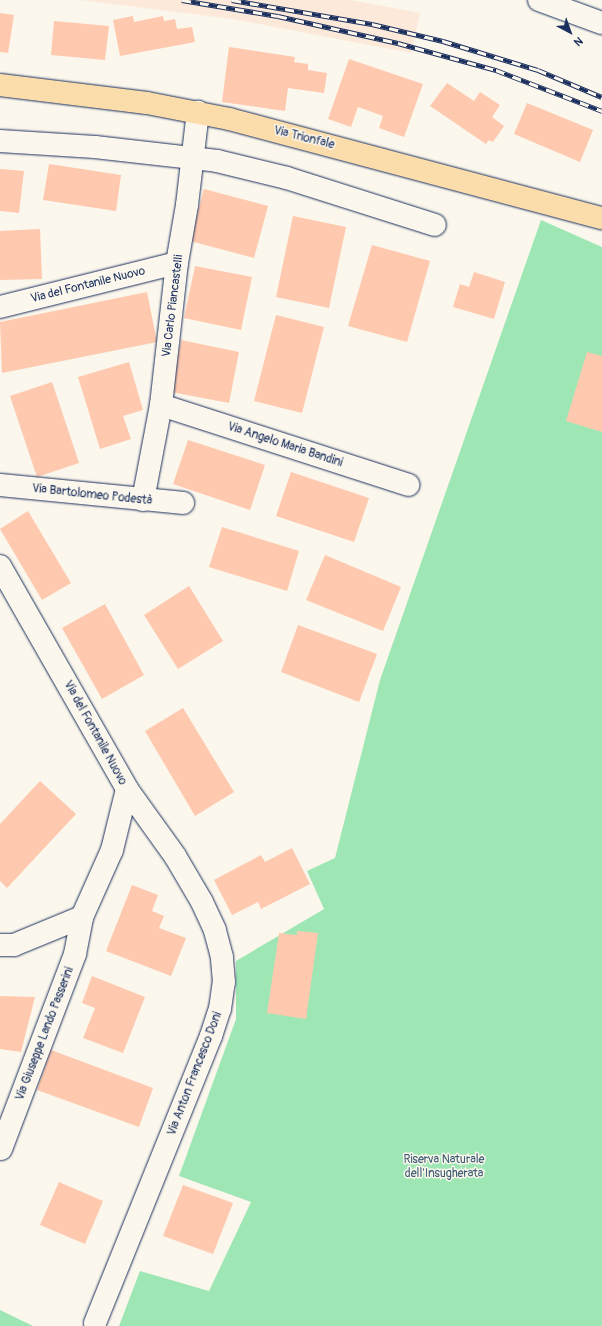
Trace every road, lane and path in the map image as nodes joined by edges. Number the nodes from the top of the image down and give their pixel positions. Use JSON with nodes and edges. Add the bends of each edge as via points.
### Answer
{"nodes":[{"id":1,"x":539,"y":0,"type":"edge"},
{"id":2,"x":602,"y":23,"type":"edge"},
{"id":3,"x":0,"y":85,"type":"edge"},
{"id":4,"x":198,"y":112,"type":"junction"},
{"id":5,"x":0,"y":141,"type":"edge"},
{"id":6,"x":194,"y":158,"type":"junction"},
{"id":7,"x":602,"y":218,"type":"edge"},
{"id":8,"x":435,"y":225,"type":"dead end"},
{"id":9,"x":177,"y":264,"type":"junction"},
{"id":10,"x":0,"y":307,"type":"edge"},
{"id":11,"x":161,"y":405,"type":"junction"},
{"id":12,"x":0,"y":485,"type":"edge"},
{"id":13,"x":408,"y":485,"type":"dead end"},
{"id":14,"x":143,"y":500,"type":"junction"},
{"id":15,"x":183,"y":503,"type":"dead end"},
{"id":16,"x":0,"y":566,"type":"edge"},
{"id":17,"x":126,"y":789,"type":"junction"},
{"id":18,"x":82,"y":917,"type":"junction"},
{"id":19,"x":0,"y":945,"type":"edge"},
{"id":20,"x":1,"y":1149,"type":"dead end"},
{"id":21,"x":96,"y":1323,"type":"dead end"}],
"edges":[{"from":1,"to":2,"type":"street"},
{"from":3,"to":4,"type":"main road","name":"Via Trionfale","via":[[57,90]]},
{"from":4,"to":6,"type":"street","name":"Via Carlo Piancastelli"},
{"from":4,"to":7,"type":"main road","name":"Via Trionfale","via":[[398,161]]},
{"from":5,"to":6,"type":"street"},
{"from":6,"to":8,"type":"street","via":[[267,172]]},
{"from":6,"to":9,"type":"street","name":"Via Carlo Piancastelli"},
{"from":9,"to":10,"type":"street","name":"Via del Fontanile Nuovo"},
{"from":9,"to":11,"type":"street","name":"Via Carlo Piancastelli"},
{"from":11,"to":13,"type":"street","name":"Via Angelo Maria Bandini"},
{"from":11,"to":14,"type":"street","name":"Via Carlo Piancastelli"},
{"from":12,"to":14,"type":"street","name":"Via Bartolomeo Podestà"},
{"from":14,"to":15,"type":"street","name":"Via Bartolomeo Podestà"},
{"from":16,"to":17,"type":"street","name":"Via del Fontanile Nuovo"},
{"from":17,"to":18,"type":"street","name":"Via del Fontanile Nuovo","via":[[112,850]]},
{"from":17,"to":21,"type":"street","name":"Via Anton Francesco Doni","via":[[176,856],[202,902],[215,930],[224,982],[220,1009],[211,1036]]},
{"from":18,"to":19,"type":"street","via":[[14,945]]},
{"from":18,"to":20,"type":"street","name":"Via Giuseppe Lando Passerini","via":[[75,954]]}]}
